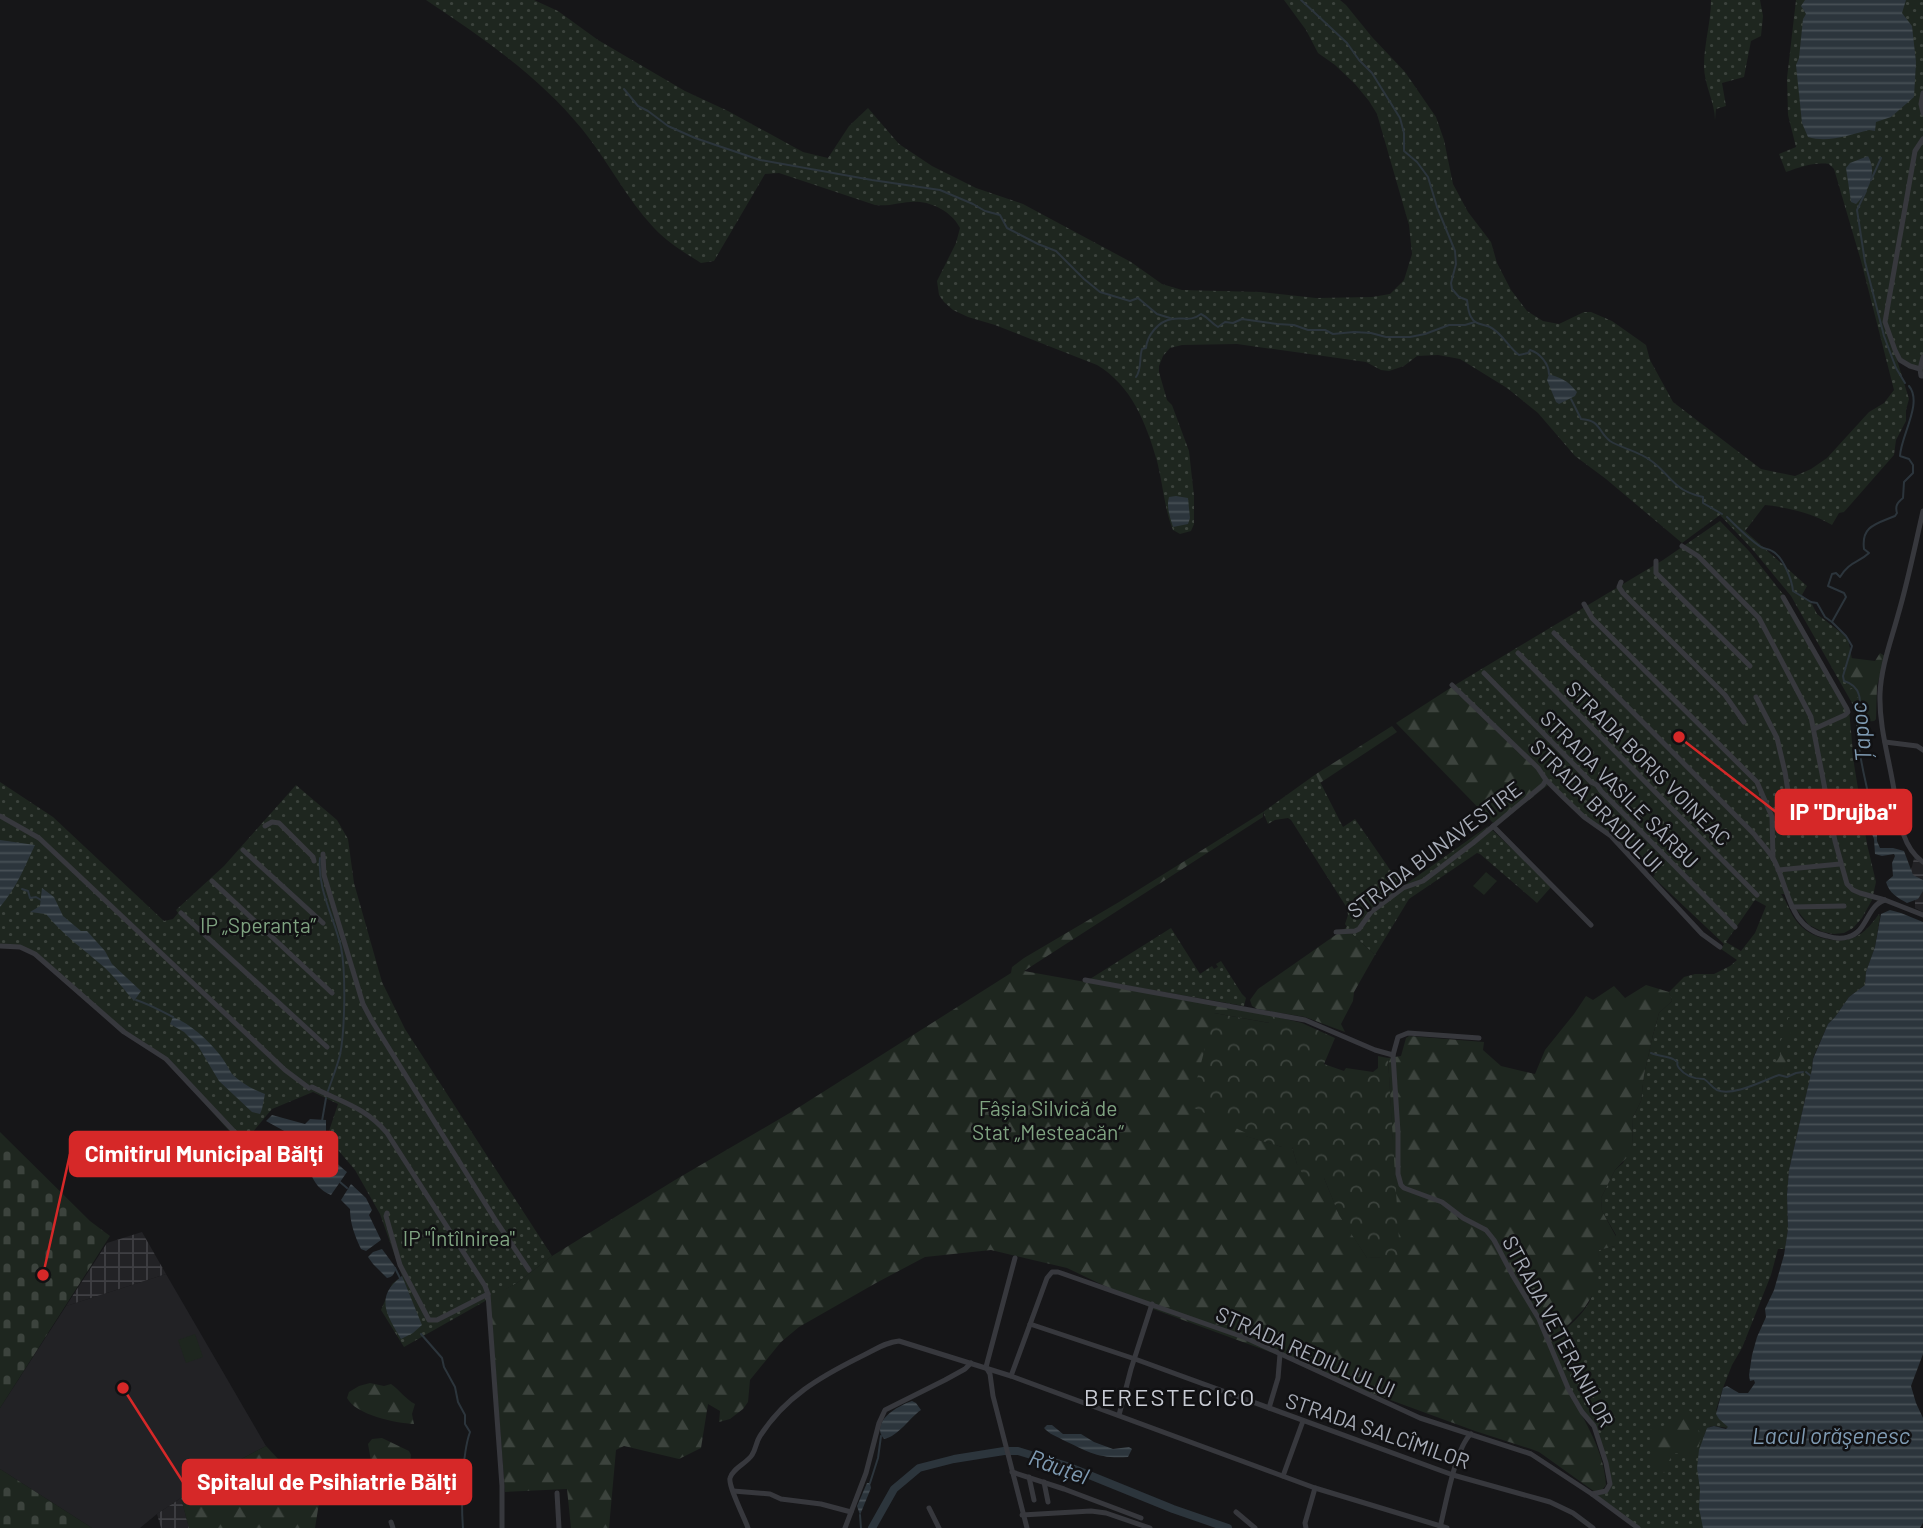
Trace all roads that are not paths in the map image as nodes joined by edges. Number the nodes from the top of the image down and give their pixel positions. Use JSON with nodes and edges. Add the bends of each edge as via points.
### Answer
{"nodes":[{"id":1,"x":1923,"y":93,"type":"edge"},
{"id":2,"x":1923,"y":113,"type":"edge"},
{"id":3,"x":1923,"y":139,"type":"edge"},
{"id":4,"x":1923,"y":357,"type":"edge"},
{"id":5,"x":1920,"y":369,"type":"junction"},
{"id":6,"x":1923,"y":376,"type":"edge"},
{"id":7,"x":1923,"y":511,"type":"edge"},
{"id":8,"x":1682,"y":546,"type":"dead end"},
{"id":9,"x":1656,"y":561,"type":"dead end"},
{"id":10,"x":1621,"y":582,"type":"dead end"},
{"id":11,"x":1783,"y":597,"type":"dead end"},
{"id":12,"x":1584,"y":604,"type":"dead end"},
{"id":13,"x":1554,"y":632,"type":"dead end"},
{"id":14,"x":1518,"y":653,"type":"dead end"},
{"id":15,"x":1750,"y":666,"type":"dead end"},
{"id":16,"x":1484,"y":673,"type":"dead end"},
{"id":17,"x":1452,"y":685,"type":"dead end"},
{"id":18,"x":1756,"y":697,"type":"dead end"},
{"id":19,"x":1744,"y":722,"type":"dead end"},
{"id":20,"x":1814,"y":729,"type":"junction"},
{"id":21,"x":1885,"y":742,"type":"junction"},
{"id":22,"x":1923,"y":750,"type":"edge"},
{"id":23,"x":1546,"y":780,"type":"junction"},
{"id":24,"x":0,"y":816,"type":"edge"},
{"id":25,"x":1830,"y":818,"type":"junction"},
{"id":26,"x":1793,"y":823,"type":"junction"},
{"id":27,"x":1493,"y":826,"type":"junction"},
{"id":28,"x":1773,"y":826,"type":"junction"},
{"id":29,"x":265,"y":827,"type":"dead end"},
{"id":30,"x":243,"y":850,"type":"dead end"},
{"id":31,"x":323,"y":854,"type":"dead end"},
{"id":32,"x":1773,"y":859,"type":"junction"},
{"id":33,"x":314,"y":861,"type":"dead end"},
{"id":34,"x":1923,"y":862,"type":"edge"},
{"id":35,"x":1840,"y":864,"type":"junction"},
{"id":36,"x":1777,"y":870,"type":"junction"},
{"id":37,"x":212,"y":881,"type":"dead end"},
{"id":38,"x":1757,"y":895,"type":"dead end"},
{"id":39,"x":1885,"y":900,"type":"junction"},
{"id":40,"x":1843,"y":906,"type":"dead end"},
{"id":41,"x":1792,"y":907,"type":"junction"},
{"id":42,"x":181,"y":913,"type":"dead end"},
{"id":43,"x":1923,"y":915,"type":"edge"},
{"id":44,"x":323,"y":923,"type":"dead end"},
{"id":45,"x":1591,"y":925,"type":"dead end"},
{"id":46,"x":1735,"y":927,"type":"dead end"},
{"id":47,"x":1336,"y":932,"type":"dead end"},
{"id":48,"x":0,"y":946,"type":"edge"},
{"id":49,"x":1720,"y":947,"type":"dead end"},
{"id":50,"x":1085,"y":980,"type":"dead end"},
{"id":51,"x":331,"y":993,"type":"dead end"},
{"id":52,"x":1479,"y":1038,"type":"dead end"},
{"id":53,"x":327,"y":1047,"type":"dead end"},
{"id":54,"x":1393,"y":1055,"type":"junction"},
{"id":55,"x":242,"y":1139,"type":"dead end"},
{"id":56,"x":387,"y":1213,"type":"dead end"},
{"id":57,"x":1016,"y":1258,"type":"dead end"},
{"id":58,"x":529,"y":1270,"type":"dead end"},
{"id":59,"x":488,"y":1294,"type":"junction"},
{"id":60,"x":1152,"y":1304,"type":"junction"},
{"id":61,"x":1030,"y":1324,"type":"junction"},
{"id":62,"x":1280,"y":1354,"type":"junction"},
{"id":63,"x":1135,"y":1359,"type":"junction"},
{"id":64,"x":971,"y":1363,"type":"junction"},
{"id":65,"x":986,"y":1367,"type":"junction"},
{"id":66,"x":1011,"y":1376,"type":"junction"},
{"id":67,"x":1269,"y":1408,"type":"junction"},
{"id":68,"x":1119,"y":1415,"type":"junction"},
{"id":69,"x":1303,"y":1420,"type":"junction"},
{"id":70,"x":1471,"y":1434,"type":"junction"},
{"id":71,"x":1012,"y":1472,"type":"junction"},
{"id":72,"x":1453,"y":1475,"type":"junction"},
{"id":73,"x":1283,"y":1476,"type":"junction"},
{"id":74,"x":1029,"y":1477,"type":"junction"},
{"id":75,"x":1044,"y":1482,"type":"junction"},
{"id":76,"x":1315,"y":1488,"type":"junction"},
{"id":77,"x":733,"y":1491,"type":"junction"},
{"id":78,"x":557,"y":1493,"type":"dead end"},
{"id":79,"x":1592,"y":1494,"type":"junction"},
{"id":80,"x":1034,"y":1500,"type":"dead end"},
{"id":81,"x":1048,"y":1502,"type":"dead end"},
{"id":82,"x":929,"y":1508,"type":"dead end"},
{"id":83,"x":851,"y":1512,"type":"junction"},
{"id":84,"x":1236,"y":1512,"type":"dead end"},
{"id":85,"x":1022,"y":1515,"type":"junction"},
{"id":86,"x":1141,"y":1518,"type":"dead end"},
{"id":87,"x":1442,"y":1527,"type":"edge"},
{"id":88,"x":502,"y":1528,"type":"edge"},
{"id":89,"x":559,"y":1528,"type":"edge"},
{"id":90,"x":748,"y":1528,"type":"edge"},
{"id":91,"x":845,"y":1528,"type":"edge"},
{"id":92,"x":939,"y":1528,"type":"edge"},
{"id":93,"x":1027,"y":1528,"type":"edge"},
{"id":94,"x":1150,"y":1528,"type":"edge"},
{"id":95,"x":1255,"y":1528,"type":"edge"},
{"id":96,"x":1306,"y":1528,"type":"edge"},
{"id":97,"x":1593,"y":1528,"type":"edge"},
{"id":98,"x":1637,"y":1528,"type":"edge"}],
"edges":[{"from":1,"to":2,"type":"street"},
{"from":3,"to":5,"type":"street","via":[[1915,151],[1885,322],[1900,360]]},
{"from":4,"to":5,"type":"street"},
{"from":5,"to":6,"type":"street"},
{"from":7,"to":21,"type":"street","via":[[1881,682]]},
{"from":8,"to":20,"type":"street","via":[[1698,556],[1762,623]]},
{"from":9,"to":15,"type":"street","via":[[1656,573]]},
{"from":10,"to":19,"type":"street","via":[[1623,593],[1725,695]]},
{"from":11,"to":20,"type":"street","via":[[1847,709],[1844,715]]},
{"from":12,"to":28,"type":"street","via":[[1592,618],[1757,782]]},
{"from":13,"to":32,"type":"street","via":[[1740,818]]},
{"from":14,"to":38,"type":"street","name":"STRADA BORIS VOINEAC"},
{"from":16,"to":46,"type":"street","name":"STRADA VASILE SÂRBU"},
{"from":17,"to":23,"type":"street","name":"STRADA BRADULUI"},
{"from":18,"to":26,"type":"street","via":[[1777,738]]},
{"from":20,"to":25,"type":"street"},
{"from":21,"to":22,"type":"street"},
{"from":21,"to":34,"type":"street","via":[[1904,835]]},
{"from":23,"to":27,"type":"street","name":"STRADA BUNAVESTIRE"},
{"from":23,"to":49,"type":"street","name":"STRADA BRADULUI","via":[[1611,836],[1702,934]]},
{"from":24,"to":59,"type":"street","via":[[39,838],[285,1070],[311,1088],[371,1116],[387,1133]]},
{"from":25,"to":26,"type":"street"},
{"from":25,"to":35,"type":"street"},
{"from":26,"to":28,"type":"street"},
{"from":27,"to":45,"type":"street"},
{"from":27,"to":47,"type":"street","name":"STRADA BUNAVESTIRE","via":[[1423,881],[1403,888],[1371,912],[1359,929]]},
{"from":28,"to":32,"type":"street"},
{"from":29,"to":33,"type":"street","via":[[279,823]]},
{"from":30,"to":44,"type":"street"},
{"from":31,"to":58,"type":"street","via":[[324,875],[367,1012]]},
{"from":32,"to":36,"type":"street"},
{"from":35,"to":36,"type":"street"},
{"from":35,"to":39,"type":"street","via":[[1849,887]]},
{"from":36,"to":41,"type":"street"},
{"from":37,"to":51,"type":"street"},
{"from":39,"to":41,"type":"street","via":[[1874,905],[1857,932],[1841,938],[1810,929]]},
{"from":39,"to":43,"type":"street"},
{"from":40,"to":41,"type":"street"},
{"from":42,"to":53,"type":"street"},
{"from":48,"to":55,"type":"street","via":[[36,954],[124,1032],[166,1059]]},
{"from":50,"to":54,"type":"street","via":[[1305,1020]]},
{"from":52,"to":54,"type":"street","via":[[1404,1033],[1398,1037]]},
{"from":54,"to":79,"type":"street","name":"STRADA VETERANILOR","via":[[1401,1185],[1442,1202],[1489,1232],[1498,1246],[1539,1319],[1568,1388],[1597,1434],[1610,1484],[1606,1491]]},
{"from":56,"to":59,"type":"street","via":[[400,1265],[429,1320]]},
{"from":57,"to":65,"type":"street"},
{"from":59,"to":88,"type":"street"},
{"from":60,"to":61,"type":"street","name":"STRADA REDIULULUI","via":[[1055,1271],[1047,1278]]},
{"from":60,"to":62,"type":"street","name":"STRADA REDIULULUI"},
{"from":60,"to":63,"type":"street"},
{"from":61,"to":63,"type":"street","name":"STRADA SALCÎMILOR"},
{"from":61,"to":66,"type":"street","name":"STRADA REDIULULUI"},
{"from":62,"to":67,"type":"street"},
{"from":62,"to":70,"type":"street","name":"STRADA REDIULULUI","via":[[1420,1418]]},
{"from":63,"to":67,"type":"street","name":"STRADA SALCÎMILOR"},
{"from":63,"to":68,"type":"street"},
{"from":64,"to":65,"type":"street"},
{"from":64,"to":77,"type":"street","via":[[899,1341],[837,1368],[786,1404],[760,1436],[752,1456],[732,1474]]},
{"from":64,"to":83,"type":"street","via":[[885,1410]]},
{"from":65,"to":66,"type":"street"},
{"from":65,"to":71,"type":"street"},
{"from":66,"to":68,"type":"street"},
{"from":67,"to":69,"type":"street","name":"STRADA SALCÎMILOR"},
{"from":68,"to":73,"type":"street"},
{"from":69,"to":72,"type":"street","name":"STRADA SALCÎMILOR"},
{"from":69,"to":73,"type":"street"},
{"from":70,"to":72,"type":"street"},
{"from":70,"to":79,"type":"street","name":"STRADA REDIULULUI","via":[[1531,1454]]},
{"from":71,"to":74,"type":"street"},
{"from":71,"to":85,"type":"street"},
{"from":72,"to":87,"type":"street"},
{"from":72,"to":97,"type":"street","name":"STRADA SALCÎMILOR","via":[[1550,1502]]},
{"from":73,"to":76,"type":"street"},
{"from":74,"to":75,"type":"street"},
{"from":74,"to":80,"type":"street"},
{"from":75,"to":81,"type":"street"},
{"from":75,"to":86,"type":"street"},
{"from":76,"to":87,"type":"street"},
{"from":76,"to":96,"type":"street"},
{"from":77,"to":83,"type":"street","via":[[770,1494]]},
{"from":77,"to":90,"type":"street"},
{"from":78,"to":89,"type":"street"},
{"from":79,"to":98,"type":"street","name":"STRADA REDIULULUI"},
{"from":82,"to":92,"type":"street"},
{"from":83,"to":91,"type":"street"},
{"from":84,"to":95,"type":"street"},
{"from":85,"to":93,"type":"street"},
{"from":85,"to":94,"type":"street","via":[[1091,1511]]}]}
